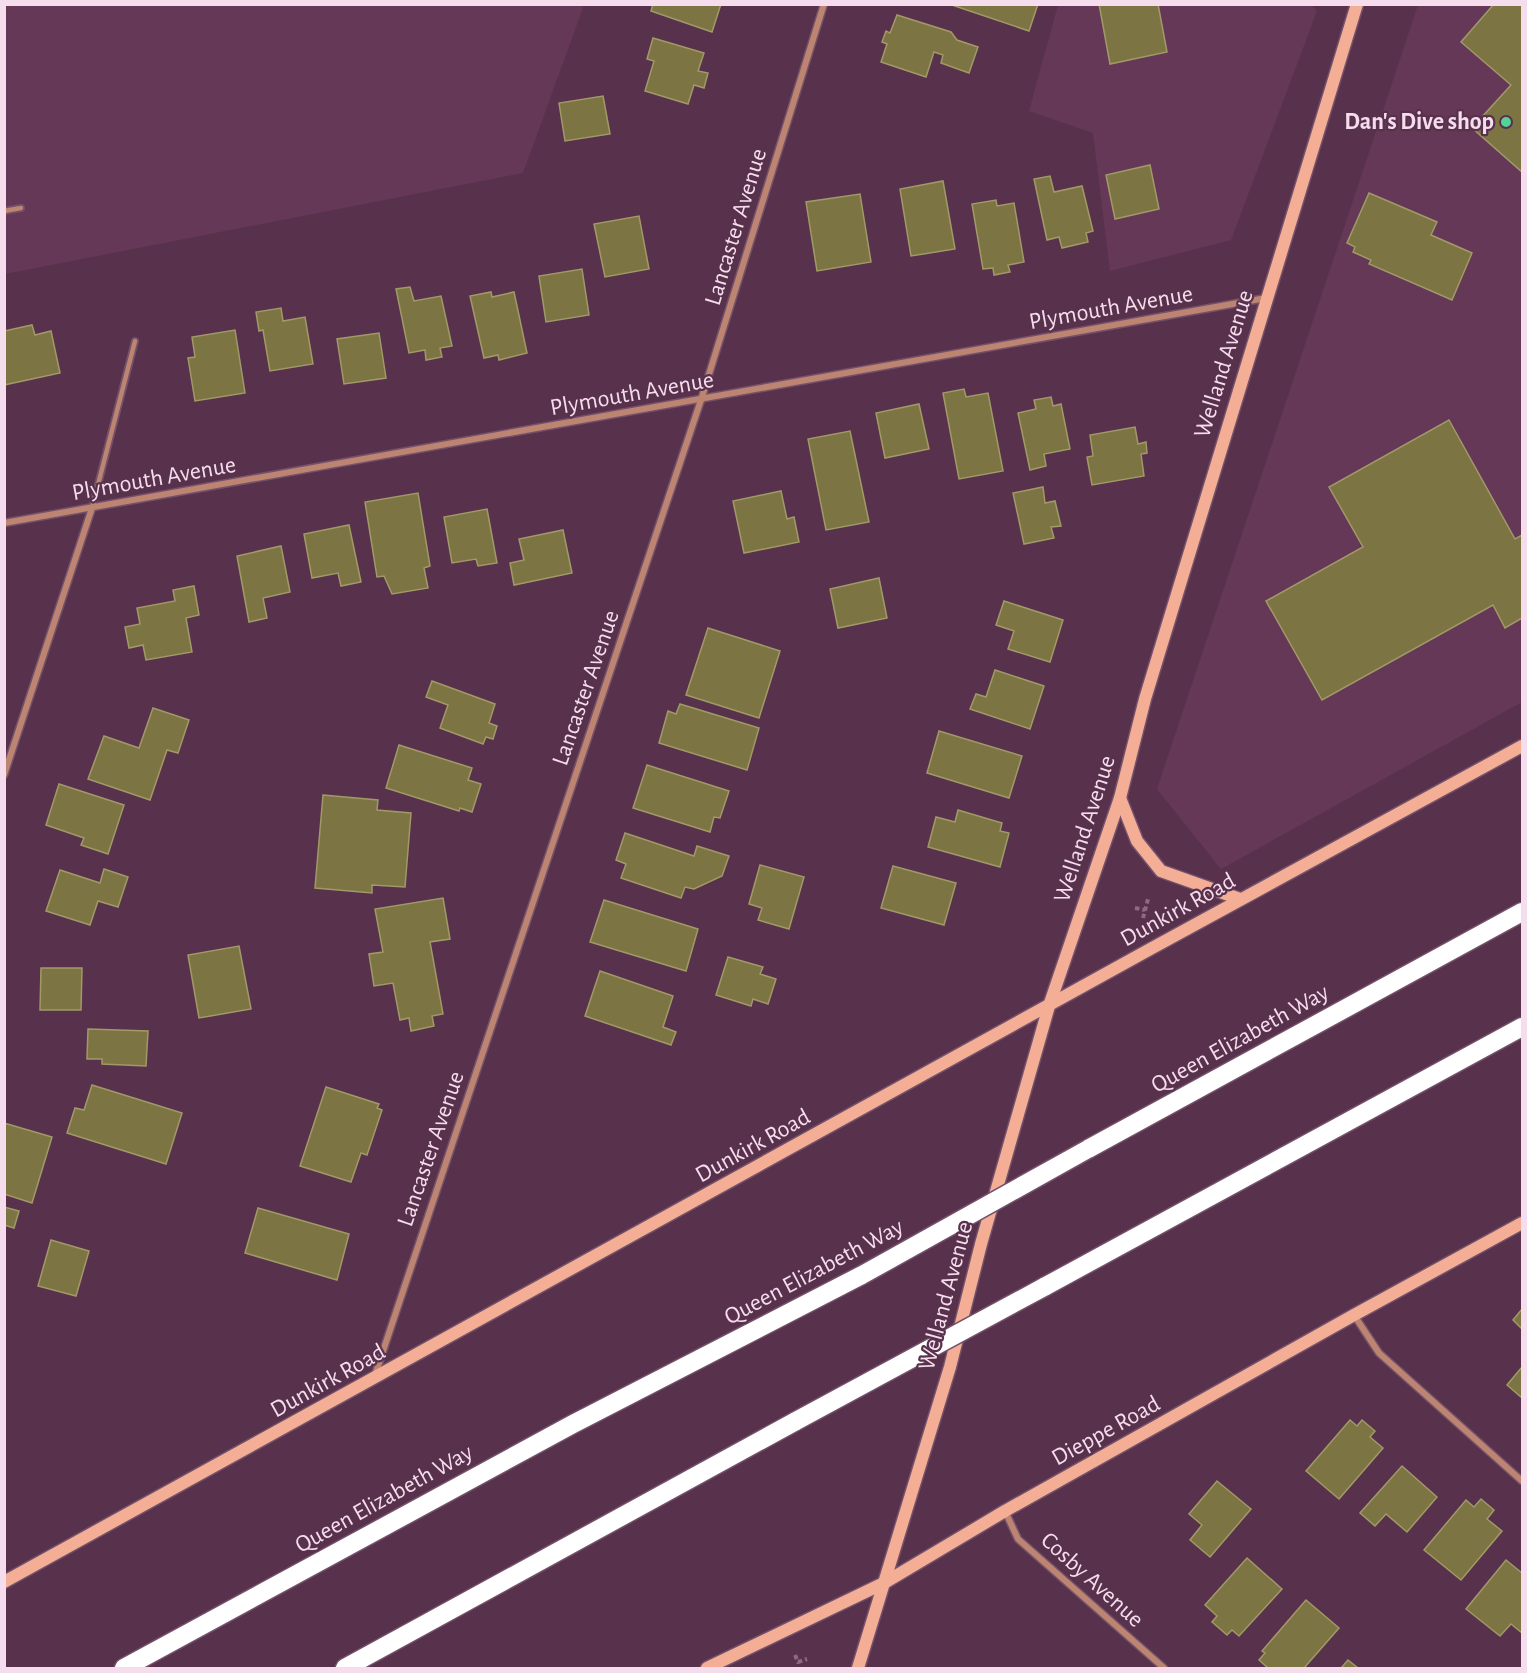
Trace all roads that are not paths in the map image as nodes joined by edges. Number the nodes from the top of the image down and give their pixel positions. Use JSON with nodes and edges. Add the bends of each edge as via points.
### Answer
{"nodes":[{"id":1,"x":824,"y":4,"type":"edge"},
{"id":2,"x":1357,"y":4,"type":"edge"},
{"id":3,"x":21,"y":208,"type":"dead end"},
{"id":4,"x":4,"y":211,"type":"edge"},
{"id":5,"x":1266,"y":298,"type":"junction"},
{"id":6,"x":135,"y":340,"type":"dead end"},
{"id":7,"x":701,"y":400,"type":"junction"},
{"id":8,"x":92,"y":508,"type":"junction"},
{"id":9,"x":4,"y":523,"type":"edge"},
{"id":10,"x":1522,"y":746,"type":"edge"},
{"id":11,"x":4,"y":776,"type":"edge"},
{"id":12,"x":1120,"y":798,"type":"junction"},
{"id":13,"x":1240,"y":899,"type":"junction"},
{"id":14,"x":1522,"y":912,"type":"edge"},
{"id":15,"x":1049,"y":1006,"type":"junction"},
{"id":16,"x":1522,"y":1027,"type":"edge"},
{"id":17,"x":1522,"y":1223,"type":"edge"},
{"id":18,"x":1354,"y":1315,"type":"junction"},
{"id":19,"x":373,"y":1381,"type":"junction"},
{"id":20,"x":1522,"y":1481,"type":"edge"},
{"id":21,"x":1005,"y":1511,"type":"junction"},
{"id":22,"x":4,"y":1582,"type":"edge"},
{"id":23,"x":884,"y":1583,"type":"junction"},
{"id":24,"x":124,"y":1668,"type":"edge"},
{"id":25,"x":345,"y":1668,"type":"edge"},
{"id":26,"x":711,"y":1668,"type":"edge"},
{"id":27,"x":858,"y":1668,"type":"edge"},
{"id":28,"x":1164,"y":1668,"type":"edge"}],
"edges":[{"from":1,"to":7,"type":"street","name":"Lancaster Avenue"},
{"from":2,"to":5,"type":"street","name":"Welland Avenue"},
{"from":3,"to":4,"type":"lane"},
{"from":5,"to":7,"type":"street","name":"Plymouth Avenue"},
{"from":5,"to":12,"type":"street","name":"Welland Avenue","via":[[1145,699]]},
{"from":6,"to":8,"type":"lane"},
{"from":7,"to":8,"type":"street","name":"Plymouth Avenue"},
{"from":7,"to":19,"type":"street","name":"Lancaster Avenue"},
{"from":8,"to":9,"type":"street","name":"Plymouth Avenue"},
{"from":8,"to":11,"type":"street"},
{"from":10,"to":13,"type":"street","name":"Dunkirk Road"},
{"from":12,"to":13,"type":"street","via":[[1137,841],[1161,871]]},
{"from":12,"to":15,"type":"street","name":"Welland Avenue"},
{"from":13,"to":15,"type":"street","name":"Dunkirk Road"},
{"from":14,"to":24,"type":"highway","name":"Queen Elizabeth Way","bridge":true,"via":[[862,1275],[573,1424]]},
{"from":15,"to":19,"type":"street","name":"Dunkirk Road"},
{"from":15,"to":23,"type":"street","name":"Welland Avenue","via":[[981,1244],[951,1367]]},
{"from":16,"to":25,"type":"highway","bridge":true},
{"from":17,"to":18,"type":"street","name":"Dieppe Road"},
{"from":18,"to":20,"type":"street","via":[[1379,1353]]},
{"from":18,"to":21,"type":"street","name":"Dieppe Road"},
{"from":19,"to":22,"type":"street","name":"Dunkirk Road"},
{"from":21,"to":23,"type":"street","name":"Dieppe Road"},
{"from":21,"to":28,"type":"street","name":"Cosby Avenue","via":[[1018,1539]]},
{"from":23,"to":26,"type":"street","name":"Dieppe Road"},
{"from":23,"to":27,"type":"street","name":"Welland Avenue"}]}
